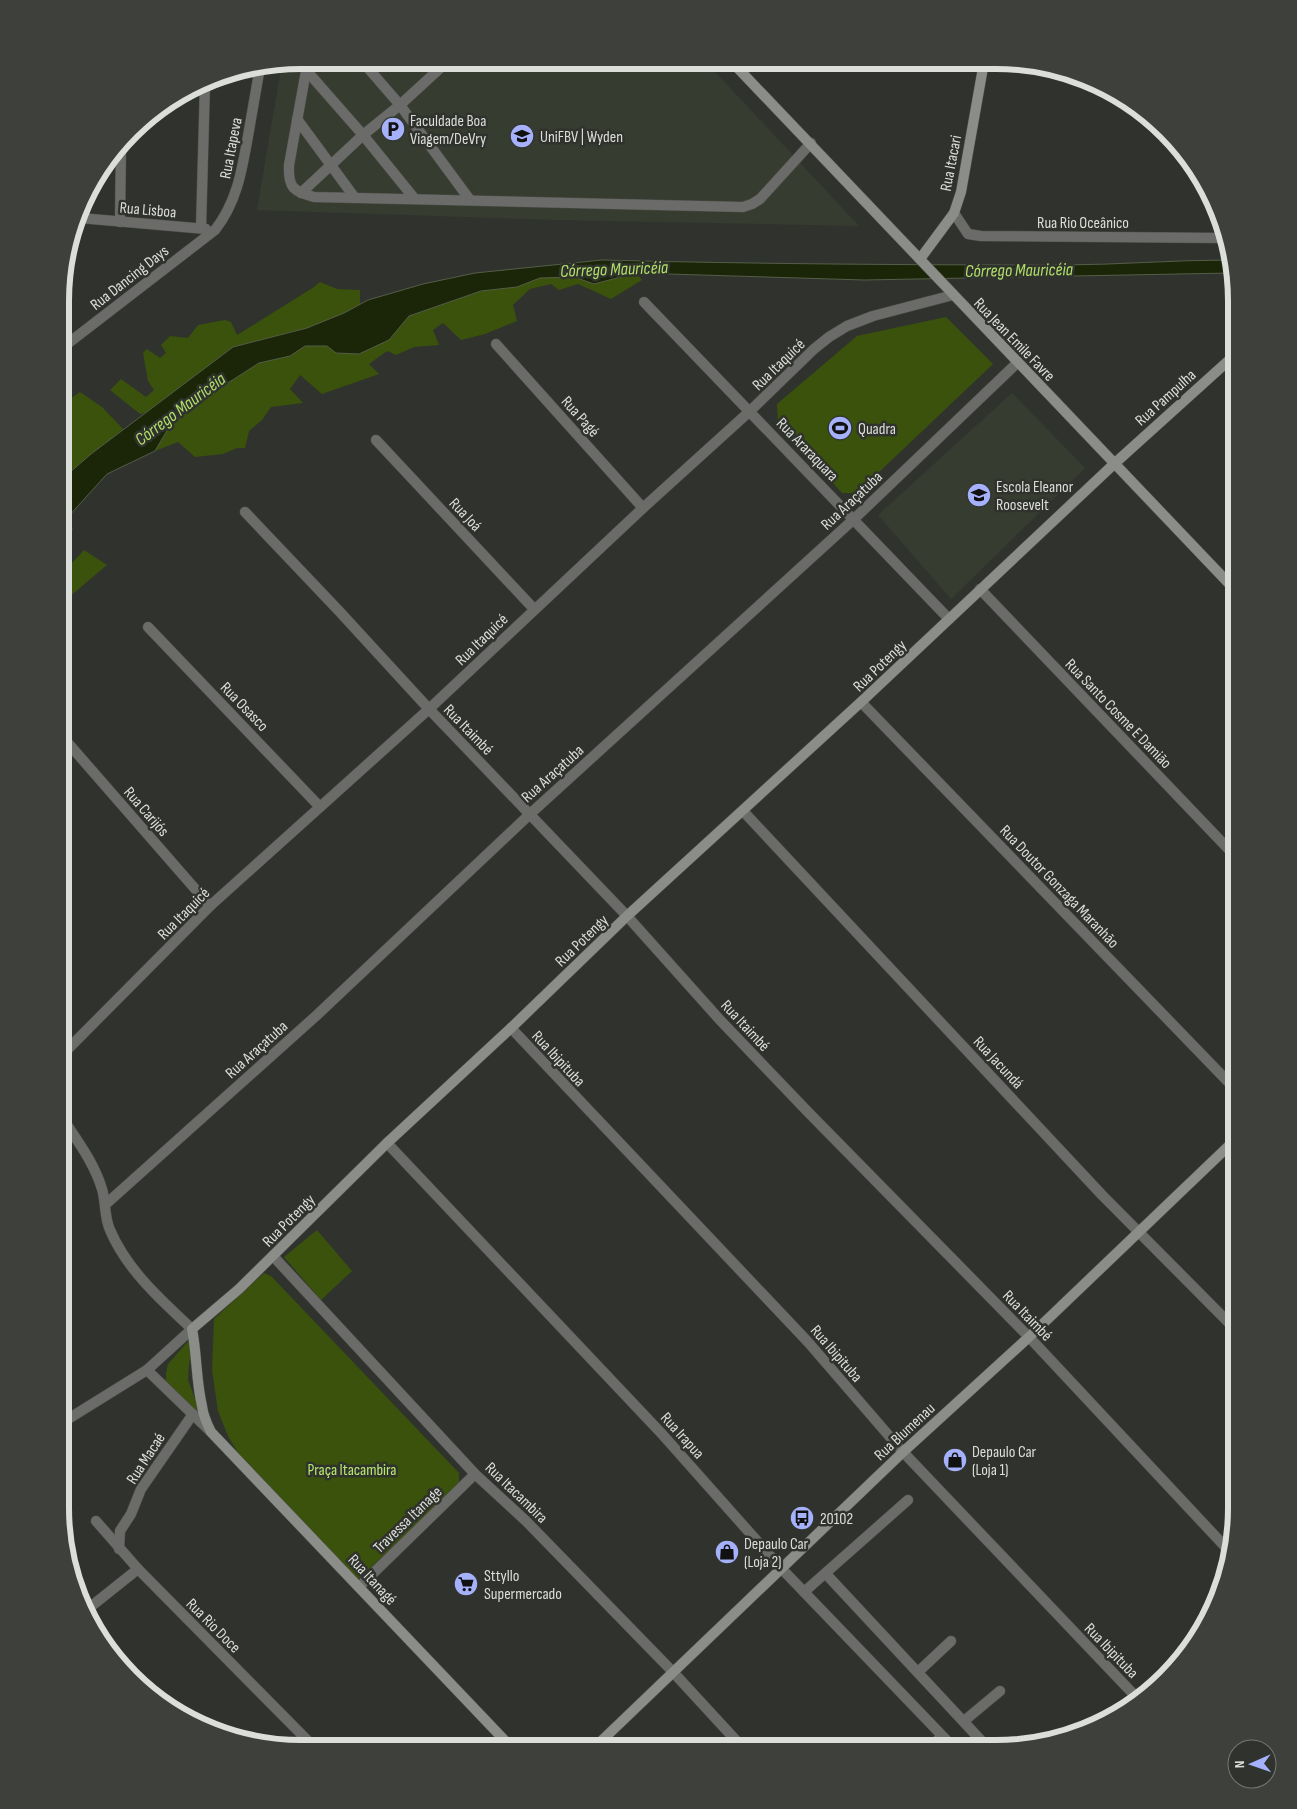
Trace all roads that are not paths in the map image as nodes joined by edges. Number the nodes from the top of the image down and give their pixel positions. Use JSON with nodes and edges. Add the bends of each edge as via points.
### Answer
{"nodes":[{"id":1,"x":306,"y":69,"type":"edge"},
{"id":2,"x":310,"y":69,"type":"edge"},
{"id":3,"x":369,"y":69,"type":"edge"},
{"id":4,"x":439,"y":69,"type":"edge"},
{"id":5,"x":739,"y":69,"type":"edge"},
{"id":6,"x":983,"y":69,"type":"edge"},
{"id":7,"x":259,"y":72,"type":"edge"},
{"id":8,"x":205,"y":90,"type":"edge"},
{"id":9,"x":400,"y":105,"type":"junction"},
{"id":10,"x":296,"y":120,"type":"junction"},
{"id":11,"x":363,"y":136,"type":"junction"},
{"id":12,"x":811,"y":143,"type":"junction"},
{"id":13,"x":121,"y":154,"type":"edge"},
{"id":14,"x":331,"y":166,"type":"junction"},
{"id":15,"x":301,"y":193,"type":"junction"},
{"id":16,"x":356,"y":198,"type":"junction"},
{"id":17,"x":414,"y":198,"type":"junction"},
{"id":18,"x":470,"y":200,"type":"junction"},
{"id":19,"x":954,"y":213,"type":"junction"},
{"id":20,"x":84,"y":218,"type":"edge"},
{"id":21,"x":120,"y":222,"type":"junction"},
{"id":22,"x":201,"y":228,"type":"junction"},
{"id":23,"x":215,"y":230,"type":"junction"},
{"id":24,"x":1219,"y":238,"type":"edge"},
{"id":25,"x":923,"y":262,"type":"junction"},
{"id":26,"x":953,"y":295,"type":"junction"},
{"id":27,"x":644,"y":302,"type":"dead end"},
{"id":28,"x":69,"y":343,"type":"edge"},
{"id":29,"x":496,"y":344,"type":"dead end"},
{"id":30,"x":1228,"y":360,"type":"edge"},
{"id":31,"x":1017,"y":363,"type":"junction"},
{"id":32,"x":750,"y":411,"type":"junction"},
{"id":33,"x":376,"y":440,"type":"dead end"},
{"id":34,"x":1114,"y":464,"type":"junction"},
{"id":35,"x":643,"y":508,"type":"junction"},
{"id":36,"x":245,"y":512,"type":"dead end"},
{"id":37,"x":854,"y":519,"type":"junction"},
{"id":38,"x":1228,"y":582,"type":"edge"},
{"id":39,"x":980,"y":589,"type":"junction"},
{"id":40,"x":534,"y":609,"type":"junction"},
{"id":41,"x":949,"y":618,"type":"junction"},
{"id":42,"x":148,"y":627,"type":"dead end"},
{"id":43,"x":861,"y":702,"type":"junction"},
{"id":44,"x":429,"y":709,"type":"junction"},
{"id":45,"x":69,"y":744,"type":"edge"},
{"id":46,"x":320,"y":807,"type":"junction"},
{"id":47,"x":743,"y":811,"type":"junction"},
{"id":48,"x":530,"y":814,"type":"junction"},
{"id":49,"x":1228,"y":849,"type":"edge"},
{"id":50,"x":210,"y":906,"type":"junction"},
{"id":51,"x":627,"y":916,"type":"junction"},
{"id":52,"x":511,"y":1028,"type":"junction"},
{"id":53,"x":69,"y":1048,"type":"edge"},
{"id":54,"x":1228,"y":1082,"type":"edge"},
{"id":55,"x":69,"y":1127,"type":"edge"},
{"id":56,"x":387,"y":1142,"type":"junction"},
{"id":57,"x":1228,"y":1147,"type":"edge"},
{"id":58,"x":106,"y":1204,"type":"junction"},
{"id":59,"x":1139,"y":1233,"type":"junction"},
{"id":60,"x":273,"y":1256,"type":"junction"},
{"id":61,"x":1228,"y":1323,"type":"edge"},
{"id":62,"x":192,"y":1329,"type":"junction"},
{"id":63,"x":1029,"y":1337,"type":"junction"},
{"id":64,"x":147,"y":1370,"type":"junction"},
{"id":65,"x":193,"y":1414,"type":"junction"},
{"id":66,"x":69,"y":1418,"type":"edge"},
{"id":67,"x":210,"y":1432,"type":"junction"},
{"id":68,"x":903,"y":1452,"type":"junction"},
{"id":69,"x":475,"y":1474,"type":"junction"},
{"id":70,"x":908,"y":1500,"type":"dead end"},
{"id":71,"x":96,"y":1521,"type":"dead end"},
{"id":72,"x":1225,"y":1547,"type":"edge"},
{"id":73,"x":119,"y":1549,"type":"junction"},
{"id":74,"x":781,"y":1568,"type":"junction"},
{"id":75,"x":138,"y":1569,"type":"junction"},
{"id":76,"x":826,"y":1574,"type":"junction"},
{"id":77,"x":359,"y":1587,"type":"junction"},
{"id":78,"x":804,"y":1592,"type":"junction"},
{"id":79,"x":91,"y":1607,"type":"edge"},
{"id":80,"x":951,"y":1641,"type":"dead end"},
{"id":81,"x":673,"y":1672,"type":"junction"},
{"id":82,"x":918,"y":1672,"type":"junction"},
{"id":83,"x":1000,"y":1691,"type":"dead end"},
{"id":84,"x":1134,"y":1695,"type":"edge"},
{"id":85,"x":964,"y":1721,"type":"junction"},
{"id":86,"x":942,"y":1736,"type":"junction"},
{"id":87,"x":307,"y":1740,"type":"edge"},
{"id":88,"x":504,"y":1740,"type":"edge"},
{"id":89,"x":602,"y":1740,"type":"edge"},
{"id":90,"x":736,"y":1740,"type":"edge"},
{"id":91,"x":938,"y":1740,"type":"edge"},
{"id":92,"x":946,"y":1740,"type":"edge"},
{"id":93,"x":982,"y":1740,"type":"edge"}],
"edges":[{"from":1,"to":10,"type":"street"},
{"from":2,"to":11,"type":"street"},
{"from":3,"to":9,"type":"street"},
{"from":4,"to":9,"type":"street"},
{"from":5,"to":12,"type":"main road","name":"Rua Jean Emile Favre"},
{"from":6,"to":19,"type":"main road","name":"Rua Itacari","via":[[961,192]]},
{"from":7,"to":23,"type":"street","name":"Rua Itapeva","via":[[242,174],[226,217]]},
{"from":8,"to":22,"type":"street"},
{"from":9,"to":11,"type":"street"},
{"from":9,"to":18,"type":"street"},
{"from":10,"to":14,"type":"street"},
{"from":10,"to":15,"type":"street","via":[[288,180],[292,188]]},
{"from":11,"to":14,"type":"street"},
{"from":11,"to":17,"type":"street"},
{"from":12,"to":18,"type":"street","via":[[760,199],[748,206]]},
{"from":12,"to":25,"type":"main road","name":"Rua Jean Emile Favre"},
{"from":13,"to":21,"type":"street"},
{"from":14,"to":15,"type":"street"},
{"from":14,"to":16,"type":"street"},
{"from":15,"to":16,"type":"street","via":[[314,197]]},
{"from":16,"to":17,"type":"street"},
{"from":17,"to":18,"type":"street"},
{"from":19,"to":24,"type":"street","name":"Rua Rio Oceânico","via":[[968,234],[981,236]]},
{"from":19,"to":25,"type":"main road","name":"Rua Itacari"},
{"from":20,"to":21,"type":"street","name":"Rua Lisboa"},
{"from":21,"to":22,"type":"street","name":"Rua Lisboa"},
{"from":22,"to":23,"type":"street","name":"Rua Lisboa"},
{"from":23,"to":28,"type":"street","name":"Rua Dancing Days"},
{"from":25,"to":26,"type":"main road","name":"Rua Jean Emile Favre"},
{"from":26,"to":31,"type":"main road","name":"Rua Jean Emile Favre"},
{"from":26,"to":32,"type":"street","name":"Rua Itaquicé","via":[[872,316],[847,326],[814,349]]},
{"from":27,"to":32,"type":"street","name":"Rua Araraquara"},
{"from":29,"to":35,"type":"street","name":"Rua Pagé"},
{"from":30,"to":34,"type":"main road","name":"Rua Pampulha"},
{"from":31,"to":34,"type":"main road","name":"Rua Jean Emile Favre"},
{"from":31,"to":37,"type":"street","name":"Rua Araçatuba"},
{"from":32,"to":35,"type":"street","name":"Rua Itaquicé"},
{"from":32,"to":37,"type":"street","name":"Rua Araraquara"},
{"from":33,"to":40,"type":"street","name":"Rua Joá"},
{"from":34,"to":38,"type":"main road","name":"Rua Jean Emile Favre"},
{"from":34,"to":39,"type":"main road","name":"Rua Potengy"},
{"from":35,"to":40,"type":"street","name":"Rua Itaquicé"},
{"from":36,"to":44,"type":"street","name":"Rua Itaimbé"},
{"from":37,"to":41,"type":"street","name":"Rua Araraquara"},
{"from":37,"to":48,"type":"street","name":"Rua Araçatuba"},
{"from":39,"to":41,"type":"main road","name":"Rua Potengy"},
{"from":39,"to":49,"type":"street","name":"Rua Santo Cosme E Damião"},
{"from":40,"to":44,"type":"street","name":"Rua Itaquicé"},
{"from":41,"to":43,"type":"main road","name":"Rua Potengy"},
{"from":42,"to":46,"type":"street","name":"Rua Osasco"},
{"from":43,"to":47,"type":"main road","name":"Rua Potengy"},
{"from":43,"to":54,"type":"street","name":"Rua Doutor Gonzaga Maranhão"},
{"from":44,"to":46,"type":"street","name":"Rua Itaquicé"},
{"from":44,"to":48,"type":"street","name":"Rua Itaimbé"},
{"from":45,"to":50,"type":"street","name":"Rua Carijós"},
{"from":46,"to":50,"type":"street","name":"Rua Itaquicé"},
{"from":47,"to":51,"type":"main road","name":"Rua Potengy"},
{"from":47,"to":59,"type":"street","name":"Rua Jacundá"},
{"from":48,"to":51,"type":"street","name":"Rua Itaimbé"},
{"from":48,"to":58,"type":"street","name":"Rua Araçatuba","via":[[317,1015]]},
{"from":50,"to":53,"type":"street","name":"Rua Itaquicé"},
{"from":51,"to":52,"type":"main road","name":"Rua Potengy"},
{"from":51,"to":63,"type":"street","name":"Rua Itaimbé","via":[[720,1020]]},
{"from":52,"to":56,"type":"main road","name":"Rua Potengy"},
{"from":52,"to":68,"type":"street","name":"Rua Ibipituba","via":[[808,1342]]},
{"from":55,"to":58,"type":"street","via":[[100,1180]]},
{"from":56,"to":60,"type":"main road","name":"Rua Potengy"},
{"from":56,"to":74,"type":"street","name":"Rua Irapua","via":[[662,1434]]},
{"from":57,"to":59,"type":"main road","name":"Rua Blumenau"},
{"from":58,"to":62,"type":"street","via":[[109,1228],[138,1275]]},
{"from":59,"to":61,"type":"street","name":"Rua Jacundá"},
{"from":59,"to":63,"type":"main road","name":"Rua Blumenau"},
{"from":60,"to":62,"type":"main road","name":"Rua Potengy"},
{"from":60,"to":69,"type":"street","name":"Rua Itacambira"},
{"from":62,"to":64,"type":"street","name":"Rua Potengy"},
{"from":62,"to":67,"type":"main road","name":"Rua Itanagé","via":[[200,1400]]},
{"from":63,"to":68,"type":"main road","name":"Rua Blumenau"},
{"from":63,"to":72,"type":"street","name":"Rua Itaimbé"},
{"from":64,"to":65,"type":"street","name":"Rua Itanagé"},
{"from":64,"to":66,"type":"street","name":"Rua Potengy"},
{"from":65,"to":67,"type":"street","name":"Rua Itanagé"},
{"from":65,"to":73,"type":"street","name":"Rua Macaé","via":[[141,1489],[120,1531]]},
{"from":67,"to":77,"type":"main road","name":"Rua Itanagé"},
{"from":68,"to":74,"type":"main road","name":"Rua Blumenau"},
{"from":68,"to":84,"type":"street","name":"Rua Ibipituba"},
{"from":69,"to":77,"type":"street","name":"Travessa Itanage"},
{"from":69,"to":81,"type":"street","name":"Rua Itacambira","via":[[526,1521]]},
{"from":70,"to":76,"type":"street"},
{"from":71,"to":73,"type":"street","name":"Rua Rio Doce"},
{"from":73,"to":75,"type":"street","name":"Rua Rio Doce"},
{"from":74,"to":78,"type":"street","name":"Rua Irapua"},
{"from":74,"to":81,"type":"main road","name":"Rua Blumenau"},
{"from":75,"to":79,"type":"street"},
{"from":75,"to":87,"type":"street","name":"Rua Rio Doce"},
{"from":76,"to":78,"type":"street"},
{"from":76,"to":82,"type":"street"},
{"from":77,"to":88,"type":"main road","name":"Rua Itanagé"},
{"from":78,"to":86,"type":"street","name":"Rua Irapua"},
{"from":80,"to":82,"type":"street"},
{"from":81,"to":89,"type":"main road","name":"Rua Blumenau"},
{"from":81,"to":90,"type":"street","name":"Rua Itacambira"},
{"from":82,"to":85,"type":"street"},
{"from":83,"to":85,"type":"street"},
{"from":85,"to":93,"type":"street"},
{"from":86,"to":91,"type":"street"},
{"from":86,"to":92,"type":"street","name":"Rua Irapua"}]}
